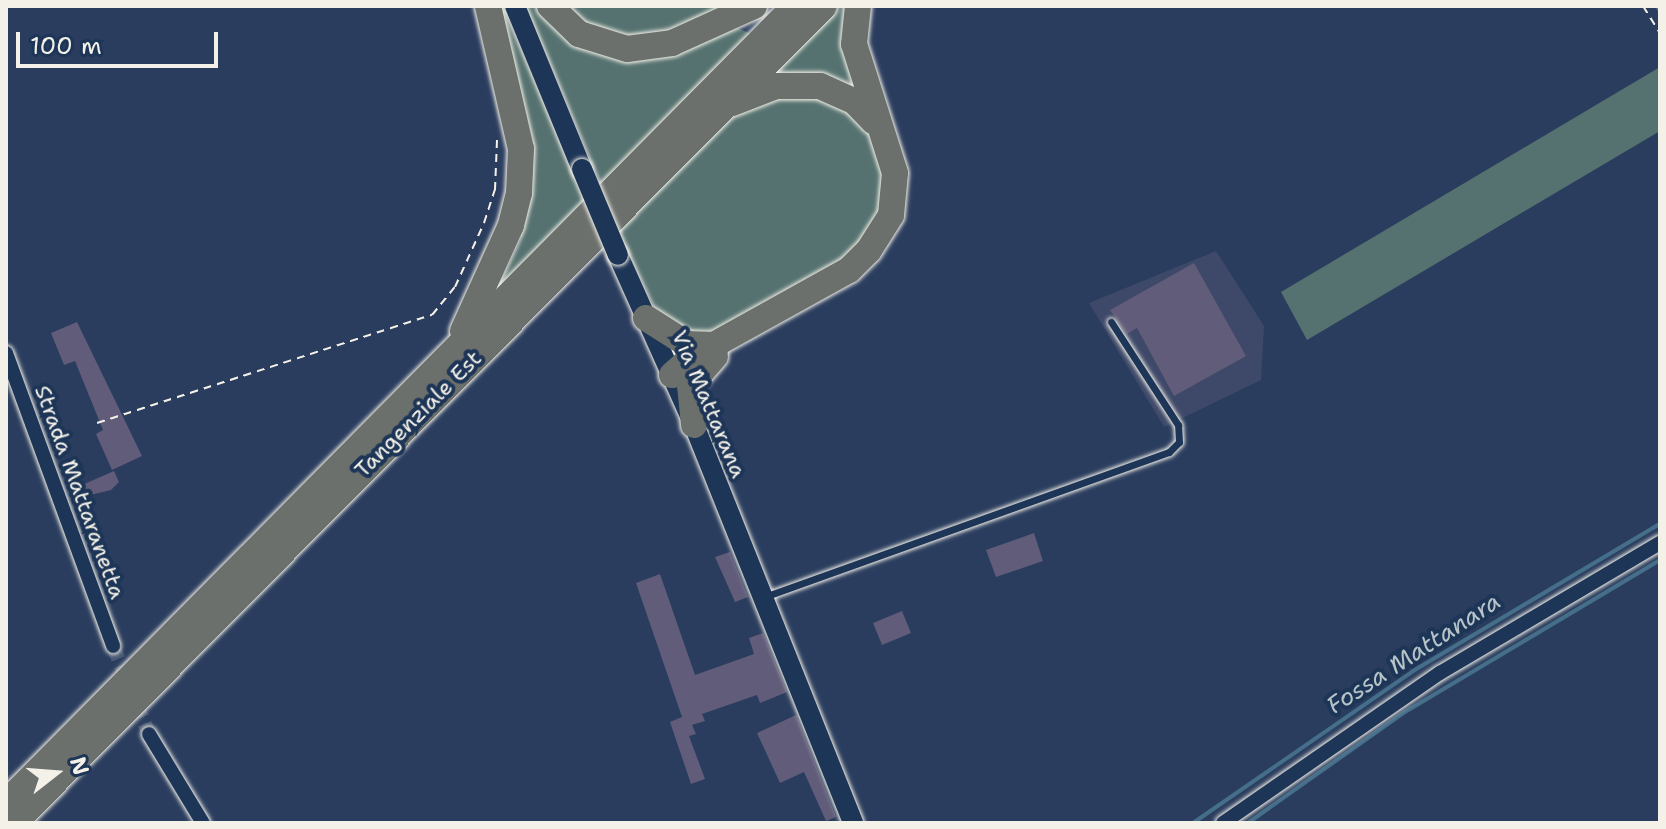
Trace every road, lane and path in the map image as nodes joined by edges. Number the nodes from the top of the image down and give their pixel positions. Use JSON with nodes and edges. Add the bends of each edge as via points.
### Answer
{"nodes":[{"id":1,"x":488,"y":6,"type":"edge"},
{"id":2,"x":515,"y":6,"type":"edge"},
{"id":3,"x":550,"y":6,"type":"edge"},
{"id":4,"x":754,"y":6,"type":"edge"},
{"id":5,"x":795,"y":6,"type":"edge"},
{"id":6,"x":824,"y":6,"type":"edge"},
{"id":7,"x":858,"y":6,"type":"edge"},
{"id":8,"x":1643,"y":6,"type":"edge"},
{"id":9,"x":1660,"y":33,"type":"edge"},
{"id":10,"x":722,"y":108,"type":"junction"},
{"id":11,"x":880,"y":130,"type":"junction"},
{"id":12,"x":497,"y":136,"type":"dead end"},
{"id":13,"x":646,"y":318,"type":"junction"},
{"id":14,"x":1111,"y":322,"type":"dead end"},
{"id":15,"x":728,"y":341,"type":"junction"},
{"id":16,"x":456,"y":346,"type":"junction"},
{"id":17,"x":6,"y":353,"type":"edge"},
{"id":18,"x":685,"y":374,"type":"junction"},
{"id":19,"x":97,"y":423,"type":"dead end"},
{"id":20,"x":694,"y":425,"type":"joint"},
{"id":21,"x":1660,"y":543,"type":"edge"},
{"id":22,"x":762,"y":598,"type":"junction"},
{"id":23,"x":113,"y":646,"type":"tunnel mouth"},
{"id":24,"x":149,"y":734,"type":"tunnel mouth"},
{"id":25,"x":6,"y":803,"type":"edge"},
{"id":26,"x":14,"y":823,"type":"edge"},
{"id":27,"x":203,"y":823,"type":"edge"},
{"id":28,"x":853,"y":823,"type":"edge"},
{"id":29,"x":1223,"y":823,"type":"edge"}],
"edges":[{"from":1,"to":16,"type":"highway","via":[[521,149],[519,193],[511,225]]},
{"from":2,"to":13,"type":"street","name":"Via Mattarana","bridge":true},
{"from":3,"to":4,"type":"highway","via":[[579,34],[627,49],[672,43]]},
{"from":5,"to":16,"type":"highway","name":"Tangenziale Est"},
{"from":6,"to":10,"type":"highway","name":"Tangenziale Est"},
{"from":7,"to":11,"type":"highway","via":[[854,44]]},
{"from":8,"to":9,"type":"path"},
{"from":10,"to":11,"type":"highway","via":[[776,86],[820,86],[854,101]]},
{"from":10,"to":26,"type":"highway","name":"Tangenziale Est"},
{"from":11,"to":15,"type":"highway","via":[[895,173],[895,198],[891,215],[869,250],[849,270]]},
{"from":12,"to":19,"type":"path","via":[[495,190],[484,223],[455,287],[432,315]]},
{"from":13,"to":15,"type":"highway","via":[[687,344]]},
{"from":13,"to":18,"type":"street","name":"Via Mattarana"},
{"from":14,"to":22,"type":"lane","via":[[1178,425],[1179,442],[1169,452]]},
{"from":15,"to":18,"type":"highway","via":[[692,357]]},
{"from":16,"to":25,"type":"highway","name":"Tangenziale Est"},
{"from":17,"to":23,"type":"street","name":"Strada Mattaranetta"},
{"from":18,"to":20,"type":"highway"},
{"from":20,"to":22,"type":"street","name":"Via Mattarana"},
{"from":21,"to":29,"type":"street","via":[[1440,673]]},
{"from":22,"to":28,"type":"street","name":"Via Mattarana"},
{"from":24,"to":27,"type":"street"}]}
